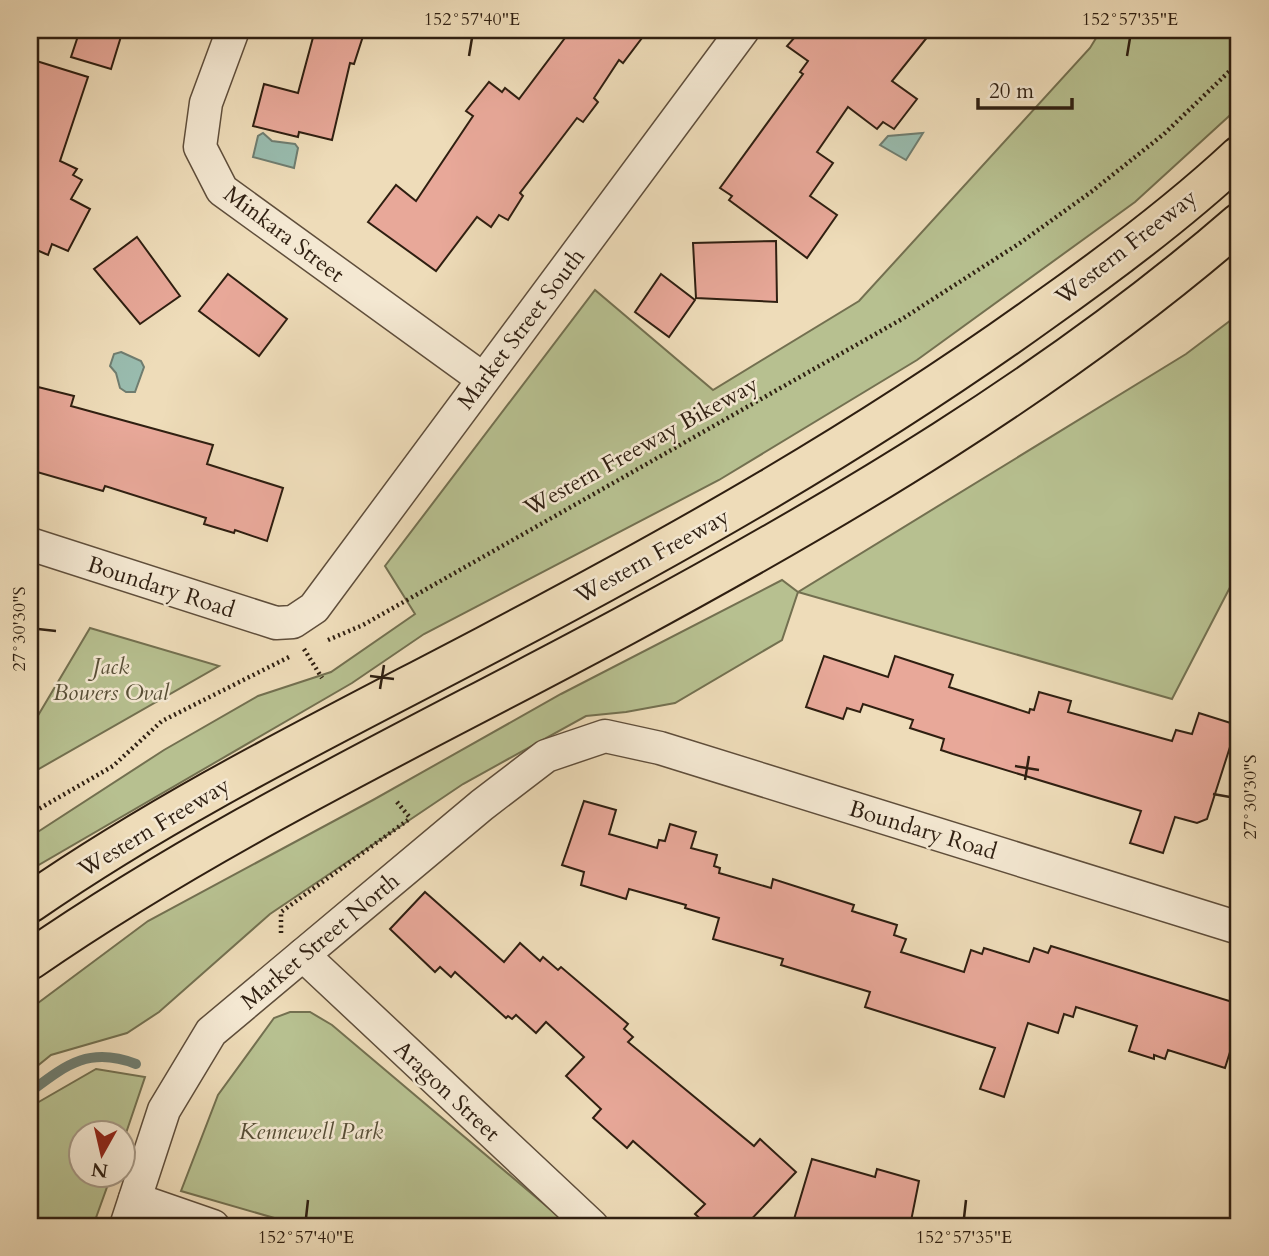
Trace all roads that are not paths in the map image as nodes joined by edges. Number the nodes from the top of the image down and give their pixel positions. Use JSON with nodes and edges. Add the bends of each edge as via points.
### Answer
{"nodes":[{"id":1,"x":233,"y":30,"type":"edge"},
{"id":2,"x":743,"y":30,"type":"edge"},
{"id":3,"x":1239,"y":156,"type":"edge"},
{"id":4,"x":1239,"y":223,"type":"edge"},
{"id":5,"x":483,"y":379,"type":"junction"},
{"id":6,"x":30,"y":544,"type":"edge"},
{"id":7,"x":299,"y":636,"type":"joint"},
{"id":8,"x":605,"y":736,"type":"joint"},
{"id":9,"x":30,"y":903,"type":"edge"},
{"id":10,"x":1239,"y":928,"type":"edge"},
{"id":11,"x":298,"y":959,"type":"junction"},
{"id":12,"x":30,"y":960,"type":"edge"},
{"id":13,"x":130,"y":1213,"type":"edge"},
{"id":14,"x":213,"y":1226,"type":"edge"},
{"id":15,"x":592,"y":1226,"type":"edge"}],
"edges":[{"from":1,"to":5,"type":"street","name":"Minkara Street","via":[[206,103],[200,146],[222,190]]},
{"from":2,"to":5,"type":"street","name":"Market Street South"},
{"from":3,"to":9,"type":"highway","name":"Western Freeway","via":[[1124,253],[911,404],[832,453],[578,597],[250,770],[142,831]]},
{"from":4,"to":12,"type":"highway","name":"Western Freeway","via":[[1145,298],[919,458],[638,618],[191,858]]},
{"from":5,"to":7,"type":"street","name":"Market Street South","via":[[314,608]]},
{"from":6,"to":7,"type":"street","name":"Boundary Road","via":[[276,623]]},
{"from":8,"to":10,"type":"street","name":"Boundary Road","via":[[660,748]]},
{"from":8,"to":11,"type":"street","name":"Market Street North","via":[[546,756]]},
{"from":11,"to":13,"type":"street","name":"Market Street North","via":[[211,1032],[164,1110]]},
{"from":11,"to":15,"type":"street","name":"Aragon Street"},
{"from":13,"to":14,"type":"street"}]}
